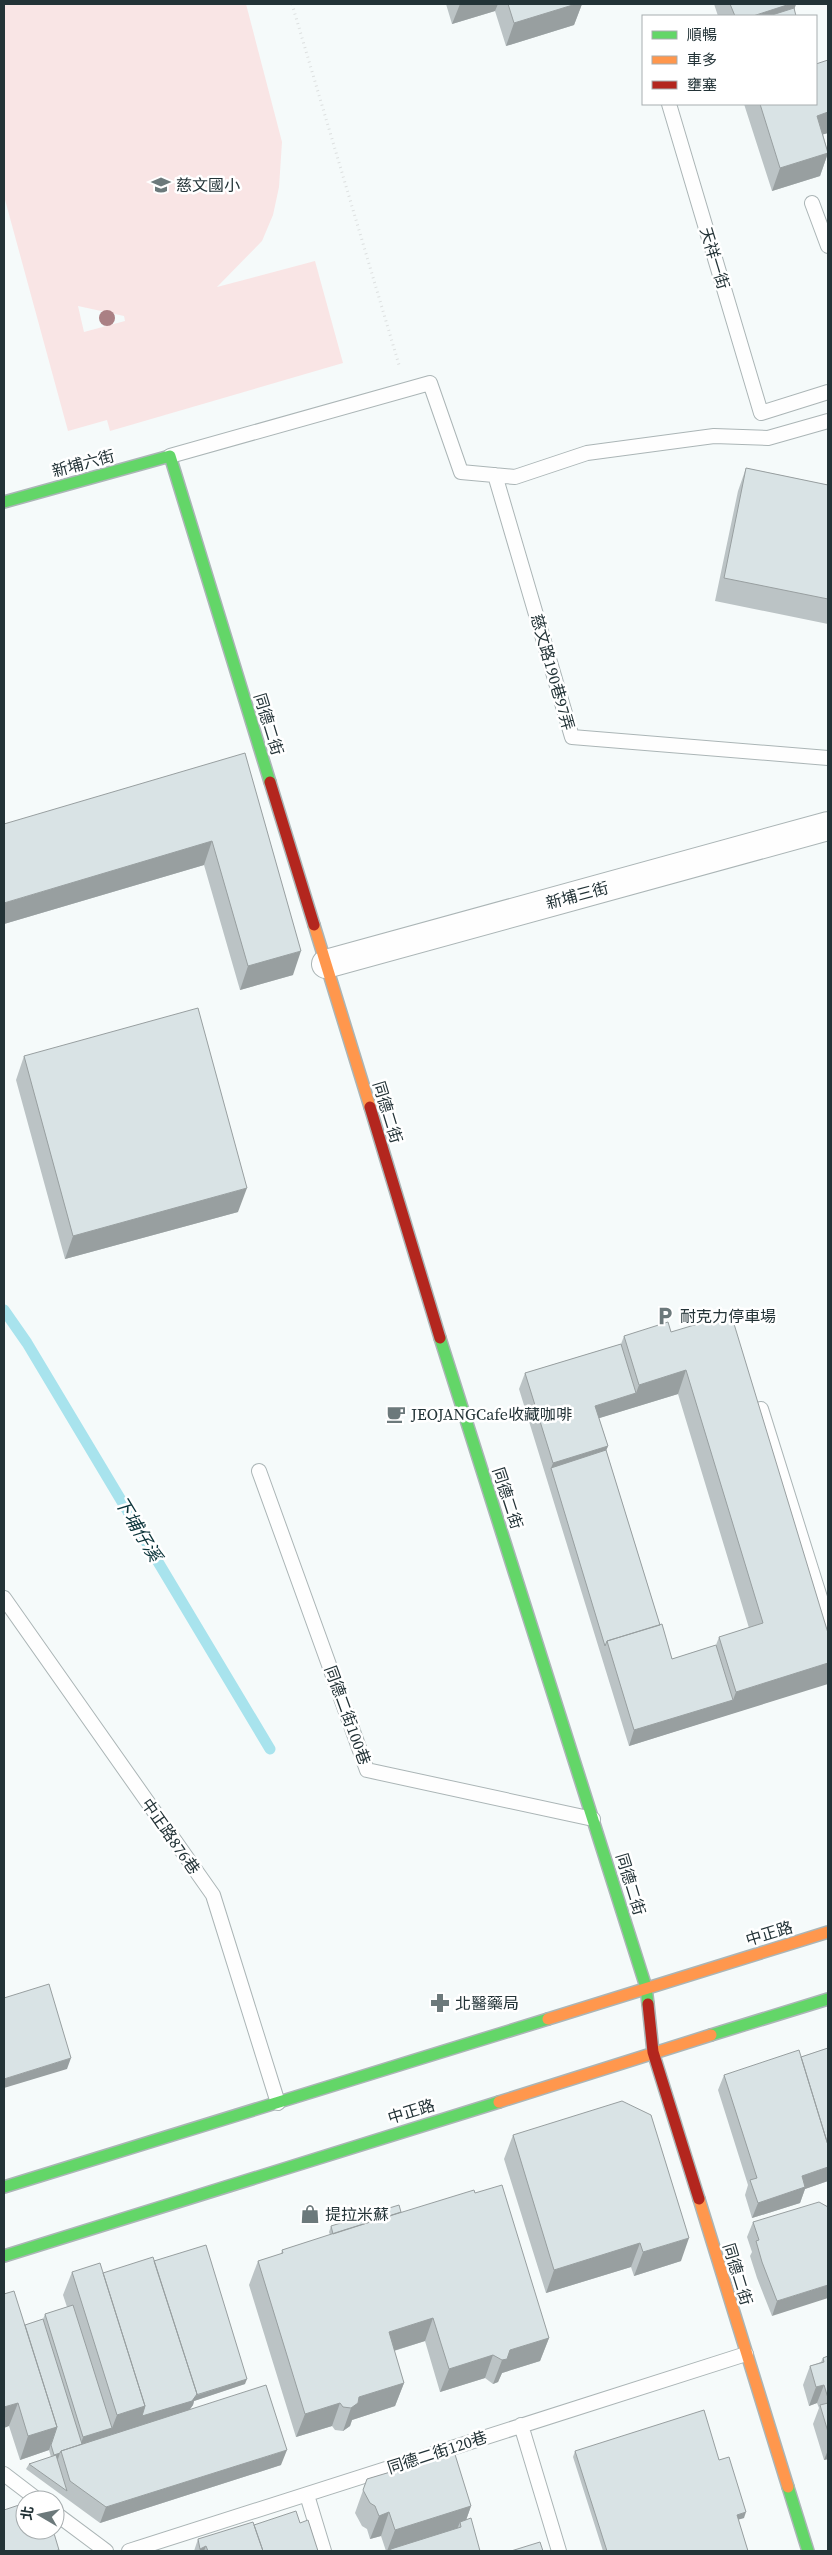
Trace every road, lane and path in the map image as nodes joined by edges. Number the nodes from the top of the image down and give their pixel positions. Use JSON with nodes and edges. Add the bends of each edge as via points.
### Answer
{"nodes":[{"id":1,"x":292,"y":4,"type":"edge"},
{"id":2,"x":669,"y":105,"type":"edge"},
{"id":3,"x":812,"y":204,"type":"dead end"},
{"id":4,"x":828,"y":246,"type":"edge"},
{"id":5,"x":401,"y":372,"type":"dead end"},
{"id":6,"x":828,"y":392,"type":"edge"},
{"id":7,"x":828,"y":421,"type":"edge"},
{"id":8,"x":170,"y":456,"type":"junction"},
{"id":9,"x":495,"y":475,"type":"junction"},
{"id":10,"x":4,"y":502,"type":"edge"},
{"id":11,"x":828,"y":758,"type":"edge"},
{"id":12,"x":828,"y":826,"type":"edge"},
{"id":13,"x":326,"y":964,"type":"junction"},
{"id":14,"x":761,"y":1408,"type":"edge"},
{"id":15,"x":259,"y":1471,"type":"dead end"},
{"id":16,"x":4,"y":1598,"type":"edge"},
{"id":17,"x":828,"y":1623,"type":"edge"},
{"id":18,"x":593,"y":1818,"type":"junction"},
{"id":19,"x":828,"y":1932,"type":"edge"},
{"id":20,"x":646,"y":1987,"type":"junction"},
{"id":21,"x":828,"y":1999,"type":"edge"},
{"id":22,"x":653,"y":2052,"type":"junction"},
{"id":23,"x":278,"y":2103,"type":"junction"},
{"id":24,"x":4,"y":2187,"type":"edge"},
{"id":25,"x":4,"y":2256,"type":"edge"},
{"id":26,"x":746,"y":2354,"type":"junction"},
{"id":27,"x":521,"y":2425,"type":"junction"},
{"id":28,"x":4,"y":2474,"type":"edge"},
{"id":29,"x":25,"y":2490,"type":"edge"},
{"id":30,"x":307,"y":2495,"type":"junction"},
{"id":31,"x":65,"y":2520,"type":"edge"},
{"id":32,"x":106,"y":2551,"type":"edge"},
{"id":33,"x":129,"y":2551,"type":"edge"},
{"id":34,"x":324,"y":2551,"type":"edge"},
{"id":35,"x":559,"y":2551,"type":"edge"},
{"id":36,"x":808,"y":2551,"type":"edge"}],
"edges":[{"from":1,"to":5,"type":"path"},
{"from":2,"to":6,"type":"lane","name":"天祥一街","via":[[761,413]]},
{"from":3,"to":4,"type":"lane"},
{"from":7,"to":9,"type":"lane","via":[[768,438],[714,436],[587,453],[515,477]]},
{"from":8,"to":9,"type":"lane","via":[[430,383],[461,472]]},
{"from":8,"to":10,"type":"street","name":"新埔六街"},
{"from":8,"to":13,"type":"street","name":"同德二街"},
{"from":9,"to":11,"type":"lane","name":"慈文路190巷97弄","via":[[572,737]]},
{"from":12,"to":13,"type":"street","name":"新埔三街"},
{"from":13,"to":18,"type":"street","name":"同德二街","via":[[445,1354]]},
{"from":14,"to":17,"type":"lane"},
{"from":15,"to":18,"type":"lane","name":"同德二街100巷","via":[[367,1770]]},
{"from":16,"to":23,"type":"lane","name":"中正路876巷","via":[[213,1895]]},
{"from":18,"to":20,"type":"street","name":"同德二街"},
{"from":19,"to":20,"type":"street","name":"中正路"},
{"from":20,"to":22,"type":"street","name":"同德二街"},
{"from":20,"to":23,"type":"street","name":"中正路"},
{"from":21,"to":22,"type":"street","name":"中正路"},
{"from":22,"to":25,"type":"street","name":"中正路"},
{"from":22,"to":26,"type":"street","name":"同德二街"},
{"from":23,"to":24,"type":"street","name":"中正路"},
{"from":26,"to":27,"type":"lane","name":"同德二街120巷"},
{"from":26,"to":36,"type":"street","name":"同德二街"},
{"from":27,"to":30,"type":"lane","name":"同德二街120巷"},
{"from":27,"to":35,"type":"lane"},
{"from":28,"to":29,"type":"lane"},
{"from":30,"to":33,"type":"lane","name":"同德二街120巷"},
{"from":30,"to":34,"type":"lane"},
{"from":31,"to":32,"type":"lane"}]}
